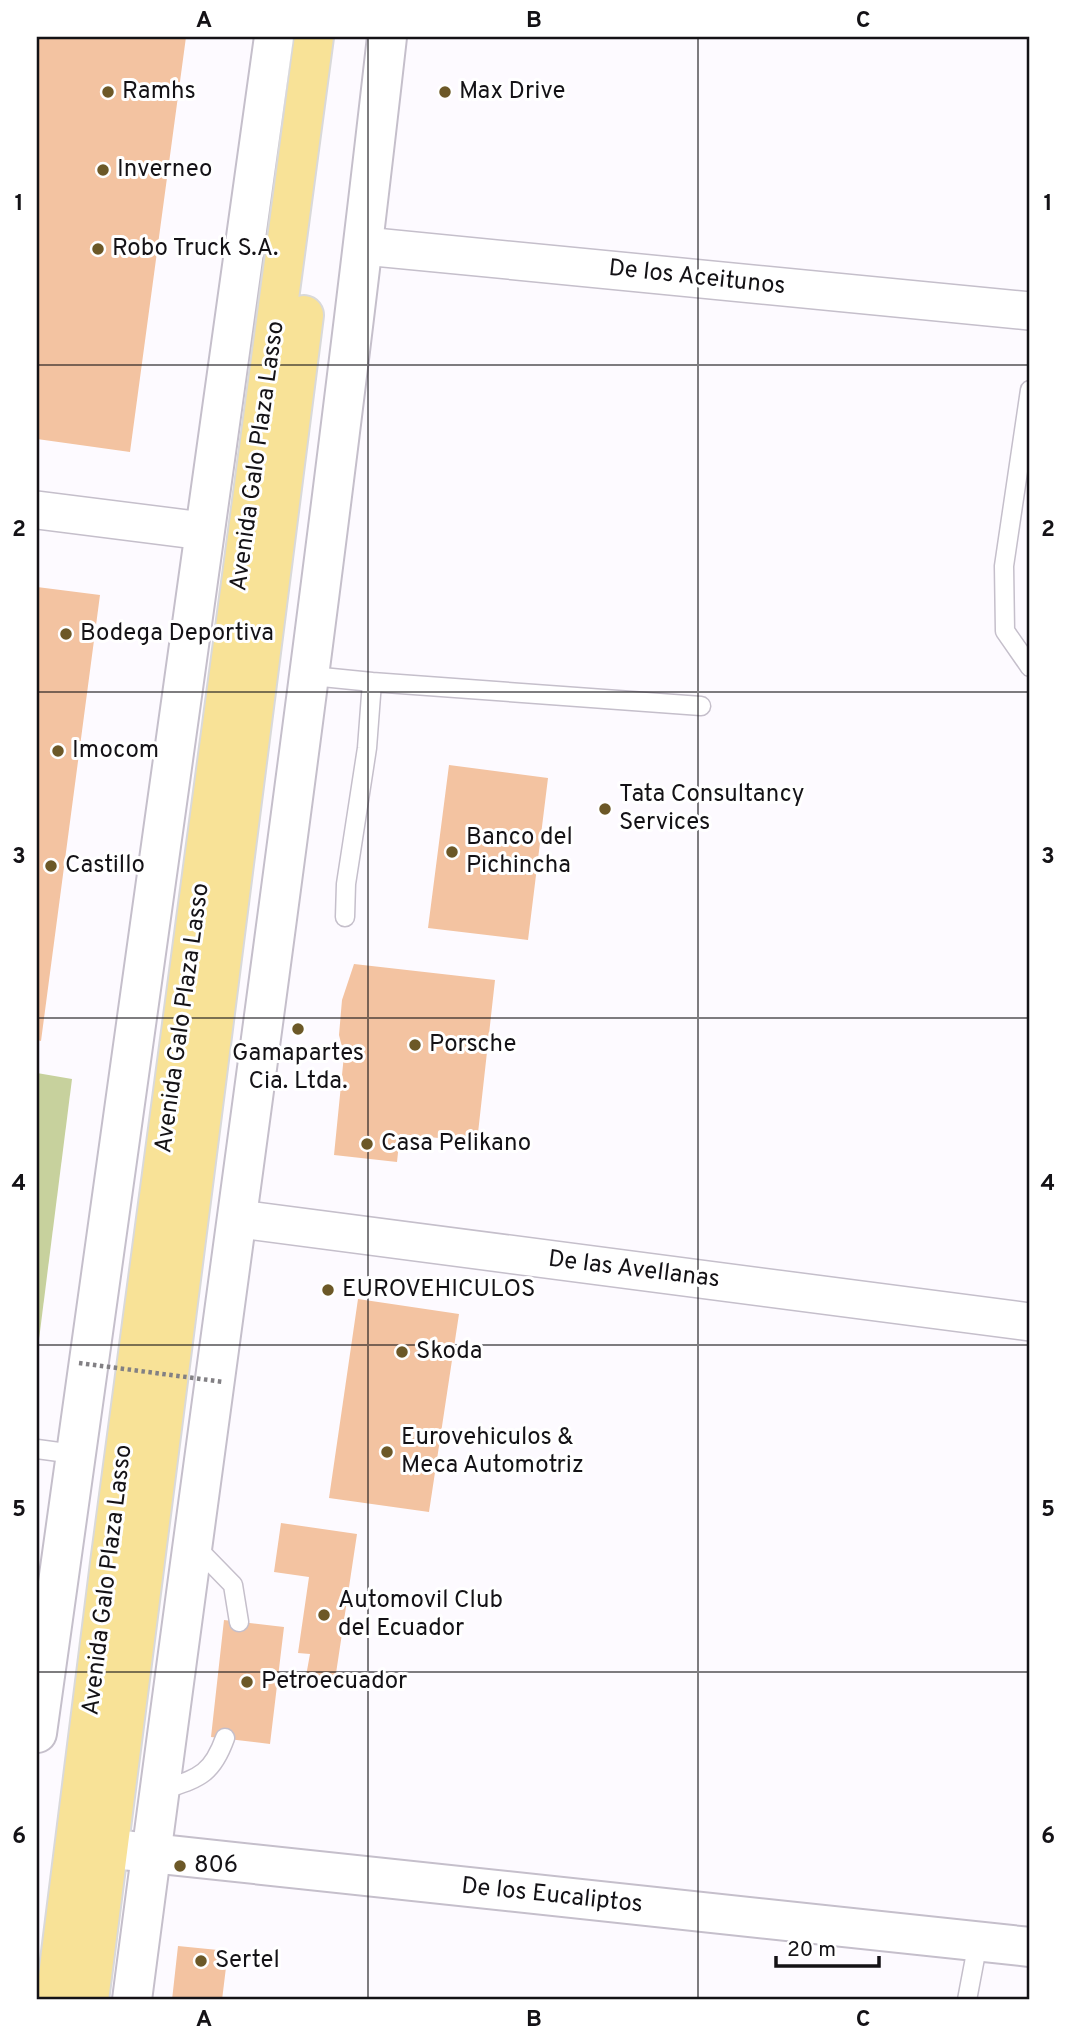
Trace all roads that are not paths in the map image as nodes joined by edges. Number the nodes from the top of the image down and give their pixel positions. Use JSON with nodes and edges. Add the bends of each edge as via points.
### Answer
{"nodes":[{"id":1,"x":274,"y":37,"type":"edge"},
{"id":2,"x":314,"y":37,"type":"edge"},
{"id":3,"x":339,"y":37,"type":"edge"},
{"id":4,"x":387,"y":37,"type":"edge"},
{"id":5,"x":364,"y":246,"type":"junction"},
{"id":6,"x":1030,"y":312,"type":"edge"},
{"id":7,"x":1030,"y":390,"type":"edge"},
{"id":8,"x":37,"y":510,"type":"edge"},
{"id":9,"x":203,"y":531,"type":"junction"},
{"id":10,"x":1030,"y":667,"type":"edge"},
{"id":11,"x":309,"y":672,"type":"junction"},
{"id":12,"x":372,"y":682,"type":"junction"},
{"id":13,"x":701,"y":706,"type":"dead end"},
{"id":14,"x":345,"y":917,"type":"dead end"},
{"id":15,"x":239,"y":1219,"type":"junction"},
{"id":16,"x":1030,"y":1322,"type":"edge"},
{"id":17,"x":37,"y":1449,"type":"edge"},
{"id":18,"x":74,"y":1454,"type":"junction"},
{"id":19,"x":193,"y":1544,"type":"junction"},
{"id":20,"x":239,"y":1622,"type":"dead end"},
{"id":21,"x":37,"y":1724,"type":"edge"},
{"id":22,"x":225,"y":1738,"type":"dead end"},
{"id":23,"x":160,"y":1791,"type":"junction"},
{"id":24,"x":90,"y":1847,"type":"junction"},
{"id":25,"x":151,"y":1852,"type":"junction"},
{"id":26,"x":978,"y":1941,"type":"junction"},
{"id":27,"x":1030,"y":1947,"type":"edge"},
{"id":28,"x":55,"y":2000,"type":"edge"},
{"id":29,"x":89,"y":2000,"type":"edge"},
{"id":30,"x":132,"y":2000,"type":"edge"},
{"id":31,"x":967,"y":2000,"type":"edge"}],
"edges":[{"from":1,"to":9,"type":"main road","name":"Avenida Galo Plaza Lasso"},
{"from":2,"to":24,"type":"main road","name":"Avenida Galo Plaza Lasso"},
{"from":3,"to":24,"type":"main road","name":"Avenida Galo Plaza Lasso"},
{"from":4,"to":5,"type":"main road"},
{"from":5,"to":6,"type":"street","name":"De los Aceitunos"},
{"from":5,"to":11,"type":"main road"},
{"from":7,"to":10,"type":"lane","via":[[1004,566],[1006,631]]},
{"from":8,"to":9,"type":"street"},
{"from":9,"to":18,"type":"main road","name":"Avenida Galo Plaza Lasso"},
{"from":11,"to":12,"type":"lane"},
{"from":11,"to":15,"type":"main road"},
{"from":12,"to":13,"type":"lane"},
{"from":12,"to":14,"type":"lane"},
{"from":15,"to":16,"type":"street","name":"De las Avellanas"},
{"from":15,"to":19,"type":"main road"},
{"from":17,"to":18,"type":"lane"},
{"from":18,"to":21,"type":"main road","name":"Avenida Galo Plaza Lasso"},
{"from":19,"to":20,"type":"lane","via":[[233,1585]]},
{"from":19,"to":23,"type":"main road"},
{"from":22,"to":23,"type":"lane","via":[[218,1759],[204,1776]]},
{"from":23,"to":25,"type":"main road"},
{"from":24,"to":25,"type":"main road","name":"De los Eucaliptos"},
{"from":24,"to":28,"type":"main road","name":"Avenida Galo Plaza Lasso"},
{"from":24,"to":29,"type":"main road","name":"Avenida Galo Plaza Lasso"},
{"from":25,"to":26,"type":"main road","name":"De los Eucaliptos"},
{"from":25,"to":30,"type":"main road"},
{"from":26,"to":27,"type":"main road","name":"De los Eucaliptos"},
{"from":26,"to":31,"type":"lane"}]}
